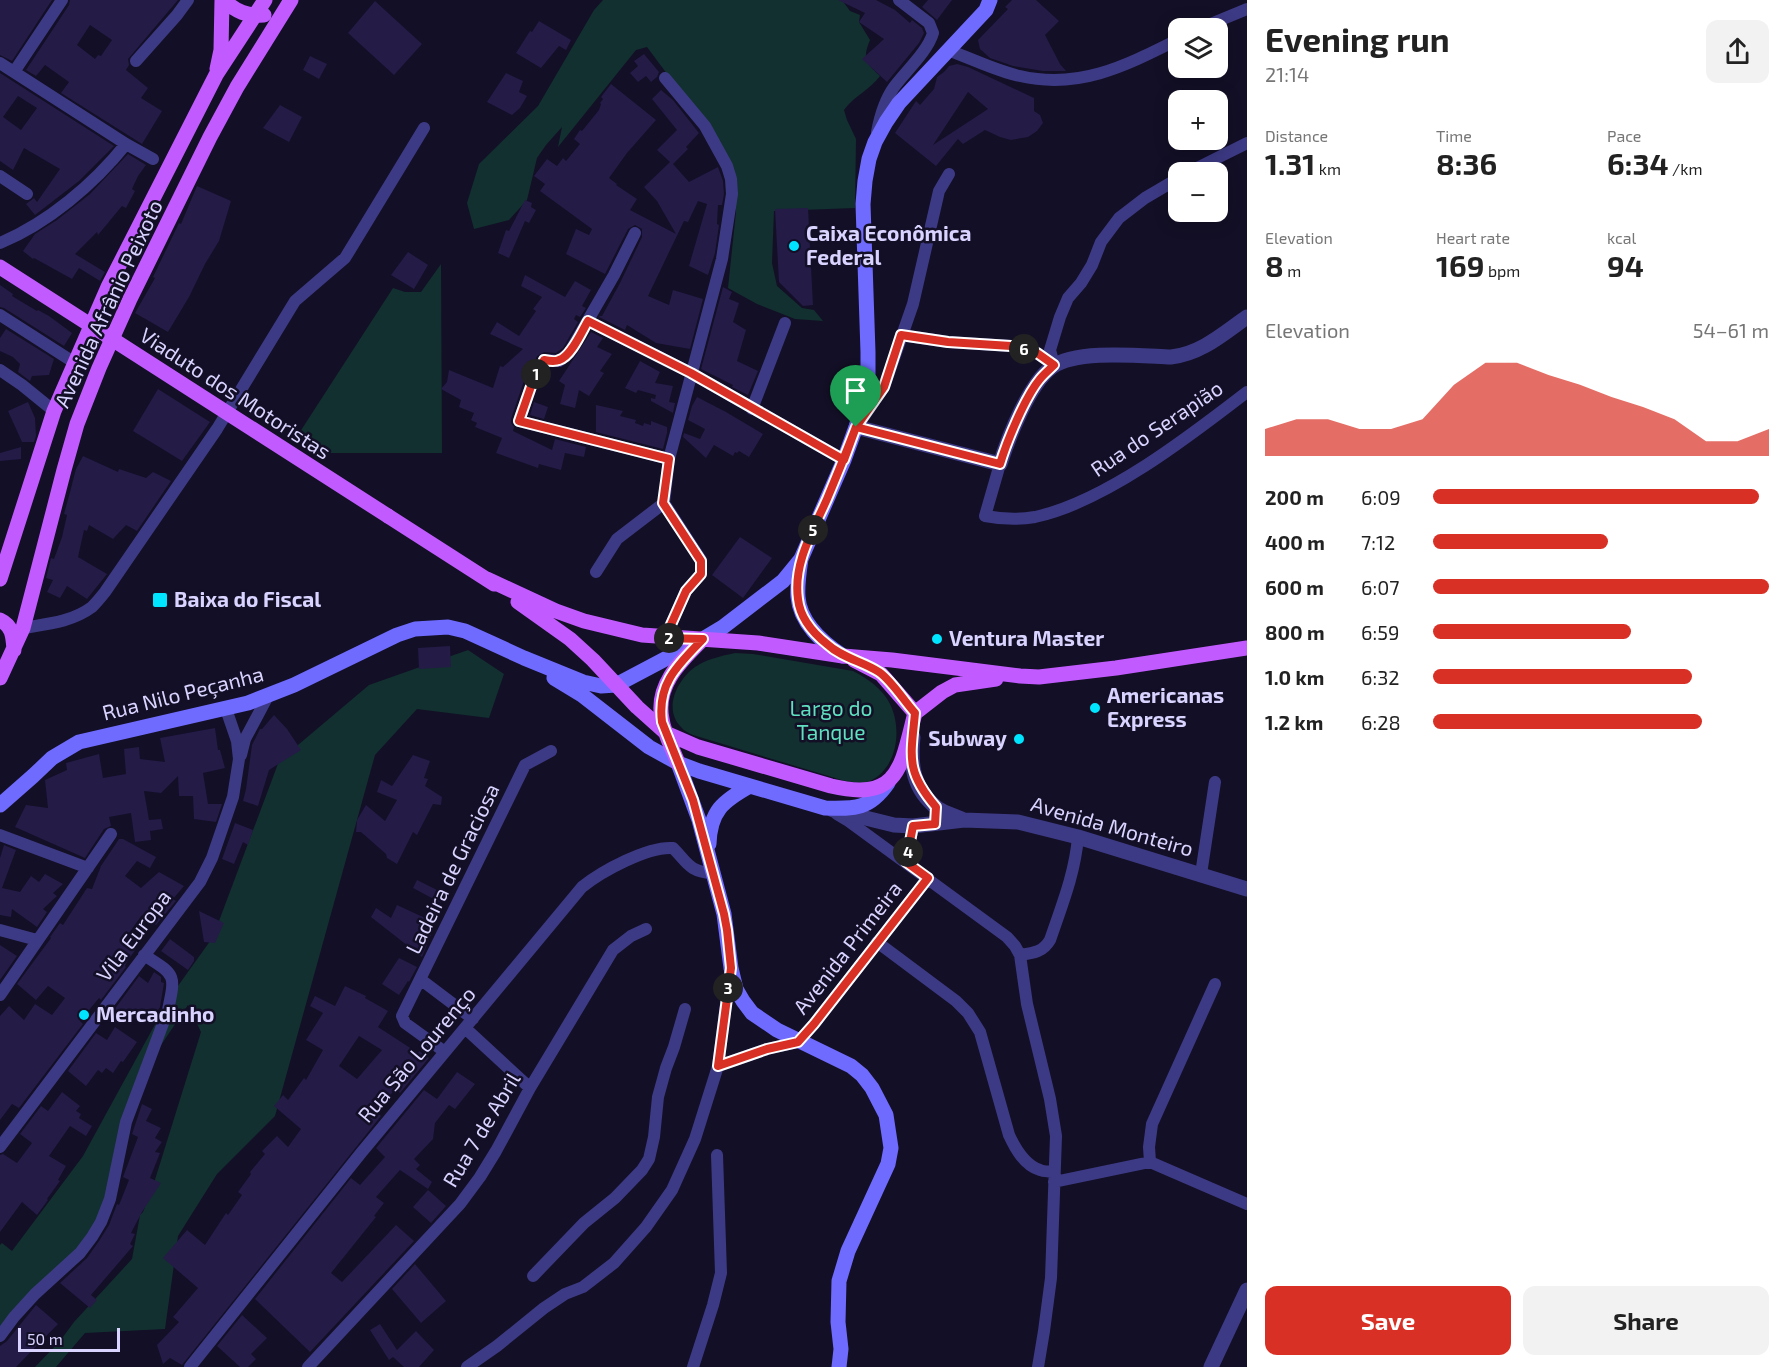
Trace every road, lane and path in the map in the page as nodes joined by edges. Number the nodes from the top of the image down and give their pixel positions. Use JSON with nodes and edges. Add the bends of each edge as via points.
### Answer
{"nodes":[{"id":1,"x":62,"y":0,"type":"edge"},
{"id":2,"x":188,"y":0,"type":"edge"},
{"id":3,"x":223,"y":0,"type":"edge"},
{"id":4,"x":265,"y":0,"type":"edge"},
{"id":5,"x":899,"y":0,"type":"edge"},
{"id":6,"x":999,"y":0,"type":"edge"},
{"id":7,"x":988,"y":5,"type":"edge"},
{"id":8,"x":287,"y":6,"type":"edge"},
{"id":9,"x":1247,"y":9,"type":"edge"},
{"id":10,"x":254,"y":15,"type":"junction"},
{"id":11,"x":1225,"y":18,"type":"edge"},
{"id":12,"x":963,"y":36,"type":"junction"},
{"id":13,"x":1168,"y":44,"type":"edge"},
{"id":14,"x":950,"y":51,"type":"junction"},
{"id":15,"x":973,"y":59,"type":"junction"},
{"id":16,"x":136,"y":61,"type":"dead end"},
{"id":17,"x":0,"y":63,"type":"edge"},
{"id":18,"x":14,"y":72,"type":"junction"},
{"id":19,"x":216,"y":75,"type":"junction"},
{"id":20,"x":665,"y":78,"type":"dead end"},
{"id":21,"x":424,"y":128,"type":"dead end"},
{"id":22,"x":875,"y":142,"type":"junction"},
{"id":23,"x":126,"y":144,"type":"junction"},
{"id":24,"x":1247,"y":144,"type":"edge"},
{"id":25,"x":153,"y":159,"type":"dead end"},
{"id":26,"x":1210,"y":162,"type":"edge"},
{"id":27,"x":949,"y":174,"type":"dead end"},
{"id":28,"x":0,"y":176,"type":"edge"},
{"id":29,"x":1168,"y":184,"type":"edge"},
{"id":30,"x":27,"y":194,"type":"dead end"},
{"id":31,"x":635,"y":233,"type":"dead end"},
{"id":32,"x":0,"y":243,"type":"edge"},
{"id":33,"x":0,"y":267,"type":"edge"},
{"id":34,"x":0,"y":315,"type":"edge"},
{"id":35,"x":1247,"y":317,"type":"edge"},
{"id":36,"x":588,"y":321,"type":"junction"},
{"id":37,"x":785,"y":323,"type":"dead end"},
{"id":38,"x":901,"y":335,"type":"junction"},
{"id":39,"x":75,"y":363,"type":"junction"},
{"id":40,"x":1054,"y":365,"type":"junction"},
{"id":41,"x":0,"y":370,"type":"edge"},
{"id":42,"x":691,"y":373,"type":"junction"},
{"id":43,"x":1247,"y":392,"type":"edge"},
{"id":44,"x":752,"y":409,"type":"junction"},
{"id":45,"x":54,"y":411,"type":"junction"},
{"id":46,"x":856,"y":427,"type":"junction"},
{"id":47,"x":669,"y":459,"type":"junction"},
{"id":48,"x":844,"y":460,"type":"junction"},
{"id":49,"x":1000,"y":464,"type":"junction"},
{"id":50,"x":663,"y":503,"type":"junction"},
{"id":51,"x":801,"y":559,"type":"junction"},
{"id":52,"x":596,"y":572,"type":"dead end"},
{"id":53,"x":0,"y":579,"type":"edge"},
{"id":54,"x":487,"y":579,"type":"junction"},
{"id":55,"x":0,"y":620,"type":"edge"},
{"id":56,"x":23,"y":628,"type":"junction"},
{"id":57,"x":665,"y":638,"type":"junction"},
{"id":58,"x":703,"y":639,"type":"junction"},
{"id":59,"x":1247,"y":648,"type":"edge"},
{"id":60,"x":14,"y":650,"type":"junction"},
{"id":61,"x":843,"y":656,"type":"junction"},
{"id":62,"x":524,"y":658,"type":"junction"},
{"id":63,"x":1020,"y":676,"type":"junction"},
{"id":64,"x":0,"y":678,"type":"edge"},
{"id":65,"x":616,"y":685,"type":"junction"},
{"id":66,"x":268,"y":696,"type":"junction"},
{"id":67,"x":226,"y":709,"type":"junction"},
{"id":68,"x":915,"y":713,"type":"junction"},
{"id":69,"x":666,"y":733,"type":"junction"},
{"id":70,"x":551,"y":751,"type":"dead end"},
{"id":71,"x":239,"y":759,"type":"junction"},
{"id":72,"x":678,"y":763,"type":"junction"},
{"id":73,"x":1215,"y":782,"type":"dead end"},
{"id":74,"x":888,"y":783,"type":"junction"},
{"id":75,"x":750,"y":786,"type":"junction"},
{"id":76,"x":693,"y":800,"type":"junction"},
{"id":77,"x":0,"y":805,"type":"edge"},
{"id":78,"x":936,"y":807,"type":"junction"},
{"id":79,"x":719,"y":808,"type":"junction"},
{"id":80,"x":825,"y":808,"type":"junction"},
{"id":81,"x":964,"y":820,"type":"junction"},
{"id":82,"x":935,"y":824,"type":"junction"},
{"id":83,"x":913,"y":826,"type":"junction"},
{"id":84,"x":111,"y":834,"type":"dead end"},
{"id":85,"x":0,"y":835,"type":"edge"},
{"id":86,"x":1078,"y":837,"type":"junction"},
{"id":87,"x":708,"y":856,"type":"junction"},
{"id":88,"x":906,"y":862,"type":"junction"},
{"id":89,"x":88,"y":868,"type":"junction"},
{"id":90,"x":712,"y":873,"type":"junction"},
{"id":91,"x":1201,"y":874,"type":"junction"},
{"id":92,"x":928,"y":878,"type":"junction"},
{"id":93,"x":1247,"y":889,"type":"edge"},
{"id":94,"x":0,"y":930,"type":"edge"},
{"id":95,"x":646,"y":930,"type":"dead end"},
{"id":96,"x":37,"y":940,"type":"junction"},
{"id":97,"x":877,"y":942,"type":"junction"},
{"id":98,"x":1020,"y":955,"type":"junction"},
{"id":99,"x":144,"y":956,"type":"junction"},
{"id":100,"x":731,"y":968,"type":"junction"},
{"id":101,"x":420,"y":979,"type":"junction"},
{"id":102,"x":1215,"y":984,"type":"dead end"},
{"id":103,"x":0,"y":995,"type":"edge"},
{"id":104,"x":685,"y":1009,"type":"dead end"},
{"id":105,"x":469,"y":1023,"type":"junction"},
{"id":106,"x":798,"y":1042,"type":"junction"},
{"id":107,"x":446,"y":1052,"type":"junction"},
{"id":108,"x":718,"y":1066,"type":"junction"},
{"id":109,"x":530,"y":1088,"type":"junction"},
{"id":110,"x":0,"y":1147,"type":"edge"},
{"id":111,"x":717,"y":1155,"type":"dead end"},
{"id":112,"x":1150,"y":1162,"type":"junction"},
{"id":113,"x":1054,"y":1177,"type":"junction"},
{"id":114,"x":1247,"y":1204,"type":"edge"},
{"id":115,"x":533,"y":1276,"type":"dead end"},
{"id":116,"x":1247,"y":1290,"type":"edge"},
{"id":117,"x":0,"y":1336,"type":"edge"},
{"id":118,"x":190,"y":1367,"type":"edge"},
{"id":119,"x":308,"y":1367,"type":"edge"},
{"id":120,"x":467,"y":1367,"type":"edge"},
{"id":121,"x":693,"y":1367,"type":"edge"},
{"id":122,"x":839,"y":1367,"type":"edge"},
{"id":123,"x":1038,"y":1367,"type":"edge"},
{"id":124,"x":1211,"y":1367,"type":"edge"}],
"edges":[{"from":1,"to":18,"type":"street"},
{"from":2,"to":16,"type":"street"},
{"from":3,"to":10,"type":"main road","via":[[237,11]]},
{"from":3,"to":19,"type":"main road"},
{"from":4,"to":10,"type":"main road","name":"Avenida Afrânio Peixoto"},
{"from":5,"to":22,"type":"street","via":[[929,23],[933,33],[885,101]]},
{"from":6,"to":7,"type":"main road"},
{"from":7,"to":12,"type":"main road"},
{"from":8,"to":10,"type":"main road"},
{"from":8,"to":56,"type":"main road","name":"Avenida Afrânio Peixoto","via":[[210,137],[99,368],[77,424]]},
{"from":9,"to":11,"type":"street"},
{"from":10,"to":19,"type":"main road","name":"Avenida Afrânio Peixoto"},
{"from":12,"to":14,"type":"main road"},
{"from":12,"to":15,"type":"street"},
{"from":13,"to":15,"type":"street","via":[[1099,75],[1068,81],[1018,76]]},
{"from":14,"to":15,"type":"street"},
{"from":14,"to":22,"type":"main road","via":[[899,103]]},
{"from":17,"to":18,"type":"street"},
{"from":18,"to":23,"type":"street"},
{"from":19,"to":39,"type":"main road","name":"Avenida Afrânio Peixoto","via":[[108,287]]},
{"from":20,"to":42,"type":"street","via":[[705,126],[731,179],[722,259]]},
{"from":21,"to":56,"type":"street","via":[[351,249],[295,301],[217,429],[105,592],[92,607],[73,617]]},
{"from":22,"to":46,"type":"main road","via":[[864,181],[863,204],[868,379]]},
{"from":23,"to":25,"type":"street"},
{"from":23,"to":32,"type":"street","via":[[109,166],[65,204]]},
{"from":24,"to":26,"type":"street"},
{"from":27,"to":38,"type":"street","via":[[933,210],[920,279]]},
{"from":28,"to":30,"type":"street"},
{"from":29,"to":40,"type":"street","via":[[1119,218],[1101,242],[1092,265],[1060,316],[1050,350]]},
{"from":31,"to":36,"type":"street"},
{"from":33,"to":54,"type":"main road","name":"Viaduto dos Motoristas","bridge":true},
{"from":34,"to":39,"type":"street"},
{"from":35,"to":40,"type":"street","via":[[1213,341],[1182,356],[1094,355]]},
{"from":36,"to":42,"type":"street"},
{"from":36,"to":47,"type":"street","via":[[564,358],[544,360],[519,421]]},
{"from":37,"to":44,"type":"street"},
{"from":38,"to":40,"type":"street","via":[[1028,349]]},
{"from":38,"to":46,"type":"street","via":[[884,387]]},
{"from":39,"to":45,"type":"main road","name":"Avenida Afrânio Peixoto"},
{"from":40,"to":49,"type":"street","via":[[1039,379],[1028,398]]},
{"from":41,"to":45,"type":"street"},
{"from":42,"to":44,"type":"street"},
{"from":42,"to":47,"type":"street"},
{"from":43,"to":49,"type":"street","name":"Rua do Serapião","via":[[1125,478],[1050,513],[1013,519],[984,516]]},
{"from":44,"to":48,"type":"street"},
{"from":45,"to":53,"type":"main road","name":"Avenida Afrânio Peixoto"},
{"from":46,"to":48,"type":"main road"},
{"from":46,"to":49,"type":"street"},
{"from":47,"to":50,"type":"street"},
{"from":48,"to":51,"type":"main road"},
{"from":50,"to":52,"type":"street","via":[[617,539]]},
{"from":50,"to":57,"type":"street","via":[[702,567],[680,602]]},
{"from":51,"to":58,"type":"main road","via":[[770,592]]},
{"from":51,"to":61,"type":"main road","via":[[797,587],[800,610],[816,634]]},
{"from":54,"to":57,"type":"main road","via":[[584,621]]},
{"from":54,"to":65,"type":"main road","via":[[570,639]]},
{"from":55,"to":60,"type":"main road","via":[[11,629]]},
{"from":56,"to":60,"type":"main road","name":"Avenida Afrânio Peixoto"},
{"from":57,"to":58,"type":"main road"},
{"from":58,"to":61,"type":"main road"},
{"from":58,"to":65,"type":"main road"},
{"from":58,"to":69,"type":"main road","via":[[669,677],[660,709]]},
{"from":59,"to":63,"type":"main road","via":[[1116,668]]},
{"from":60,"to":64,"type":"main road","name":"Avenida Afrânio Peixoto"},
{"from":61,"to":63,"type":"main road"},
{"from":61,"to":68,"type":"main road","via":[[881,674]]},
{"from":62,"to":65,"type":"main road","name":"Rua Nilo Peçanha","via":[[583,682]]},
{"from":62,"to":66,"type":"main road","name":"Rua Nilo Peçanha","via":[[465,631],[423,628],[398,635]]},
{"from":62,"to":72,"type":"main road","name":"Rua Nilo Peçanha","via":[[582,695],[649,747]]},
{"from":63,"to":68,"type":"main road","via":[[955,685]]},
{"from":65,"to":69,"type":"main road"},
{"from":66,"to":67,"type":"main road","name":"Rua Nilo Peçanha"},
{"from":66,"to":71,"type":"street","name":"Vila Europa"},
{"from":67,"to":71,"type":"street","name":"Vila Europa"},
{"from":67,"to":77,"type":"main road","name":"Rua Nilo Peçanha","via":[[79,742],[52,758]]},
{"from":68,"to":74,"type":"main road","via":[[899,769]]},
{"from":68,"to":78,"type":"street","via":[[913,771],[919,786]]},
{"from":69,"to":72,"type":"main road"},
{"from":69,"to":74,"type":"main road","via":[[698,747],[840,788],[863,791]]},
{"from":70,"to":101,"type":"street","name":"Ladeira de Graciosa","via":[[525,765]]},
{"from":71,"to":99,"type":"street","name":"Vila Europa","via":[[233,797],[212,858],[200,882]]},
{"from":72,"to":75,"type":"main road"},
{"from":72,"to":76,"type":"main road"},
{"from":73,"to":91,"type":"street"},
{"from":74,"to":80,"type":"main road","via":[[874,800],[861,807]]},
{"from":75,"to":79,"type":"main road"},
{"from":75,"to":80,"type":"main road"},
{"from":76,"to":79,"type":"main road","via":[[706,809]]},
{"from":76,"to":87,"type":"main road"},
{"from":78,"to":81,"type":"street"},
{"from":78,"to":82,"type":"street"},
{"from":79,"to":87,"type":"main road","via":[[710,832]]},
{"from":80,"to":83,"type":"street"},
{"from":80,"to":88,"type":"street"},
{"from":81,"to":82,"type":"street"},
{"from":81,"to":86,"type":"street","name":"Avenida Monteiro","via":[[1018,822]]},
{"from":82,"to":83,"type":"street"},
{"from":83,"to":88,"type":"street"},
{"from":84,"to":89,"type":"street"},
{"from":85,"to":89,"type":"street"},
{"from":86,"to":91,"type":"street","name":"Avenida Monteiro"},
{"from":86,"to":98,"type":"street","via":[[1072,874],[1050,940],[1040,951]]},
{"from":87,"to":90,"type":"main road"},
{"from":88,"to":92,"type":"street"},
{"from":89,"to":96,"type":"street"},
{"from":90,"to":100,"type":"main road","via":[[724,914]]},
{"from":90,"to":105,"type":"street","name":"Rua São Lourenço","via":[[694,870],[673,848],[668,848],[598,874],[582,887]]},
{"from":91,"to":93,"type":"street","name":"Avenida Monteiro"},
{"from":92,"to":97,"type":"street","name":"Avenida Primeira"},
{"from":92,"to":98,"type":"street","via":[[1007,937]]},
{"from":94,"to":96,"type":"street"},
{"from":95,"to":109,"type":"street","name":"Rua 7 de Abril","via":[[613,951]]},
{"from":96,"to":103,"type":"street"},
{"from":97,"to":106,"type":"street","name":"Avenida Primeira"},
{"from":97,"to":113,"type":"street","via":[[968,1013],[980,1032],[1015,1150]]},
{"from":98,"to":113,"type":"street","via":[[1056,1136]]},
{"from":99,"to":110,"type":"street","name":"Vila Europa"},
{"from":99,"to":117,"type":"street","via":[[171,974],[172,992],[126,1122],[104,1215],[80,1253],[35,1294]]},
{"from":100,"to":106,"type":"main road","via":[[736,989],[752,1013]]},
{"from":100,"to":108,"type":"street"},
{"from":101,"to":105,"type":"street"},
{"from":101,"to":107,"type":"street","name":"Ladeira de Graciosa","via":[[402,1016],[405,1023]]},
{"from":102,"to":112,"type":"street","via":[[1152,1124]]},
{"from":104,"to":115,"type":"street","via":[[661,1087],[649,1159],[615,1198],[584,1223]]},
{"from":105,"to":107,"type":"street","name":"Rua São Lourenço"},
{"from":105,"to":109,"type":"street"},
{"from":106,"to":108,"type":"street"},
{"from":106,"to":122,"type":"main road","via":[[862,1075],[880,1101],[890,1131],[888,1164],[848,1251],[839,1281]]},
{"from":107,"to":118,"type":"street","name":"Rua São Lourenço"},
{"from":108,"to":120,"type":"street","via":[[687,1158],[672,1190],[646,1227],[614,1263],[583,1287],[544,1308]]},
{"from":109,"to":119,"type":"street","name":"Rua 7 de Abril","via":[[496,1151],[460,1204]]},
{"from":111,"to":121,"type":"street","via":[[721,1273]]},
{"from":112,"to":113,"type":"street"},
{"from":112,"to":114,"type":"street"},
{"from":113,"to":123,"type":"street","via":[[1051,1278]]},
{"from":116,"to":124,"type":"street"}]}
